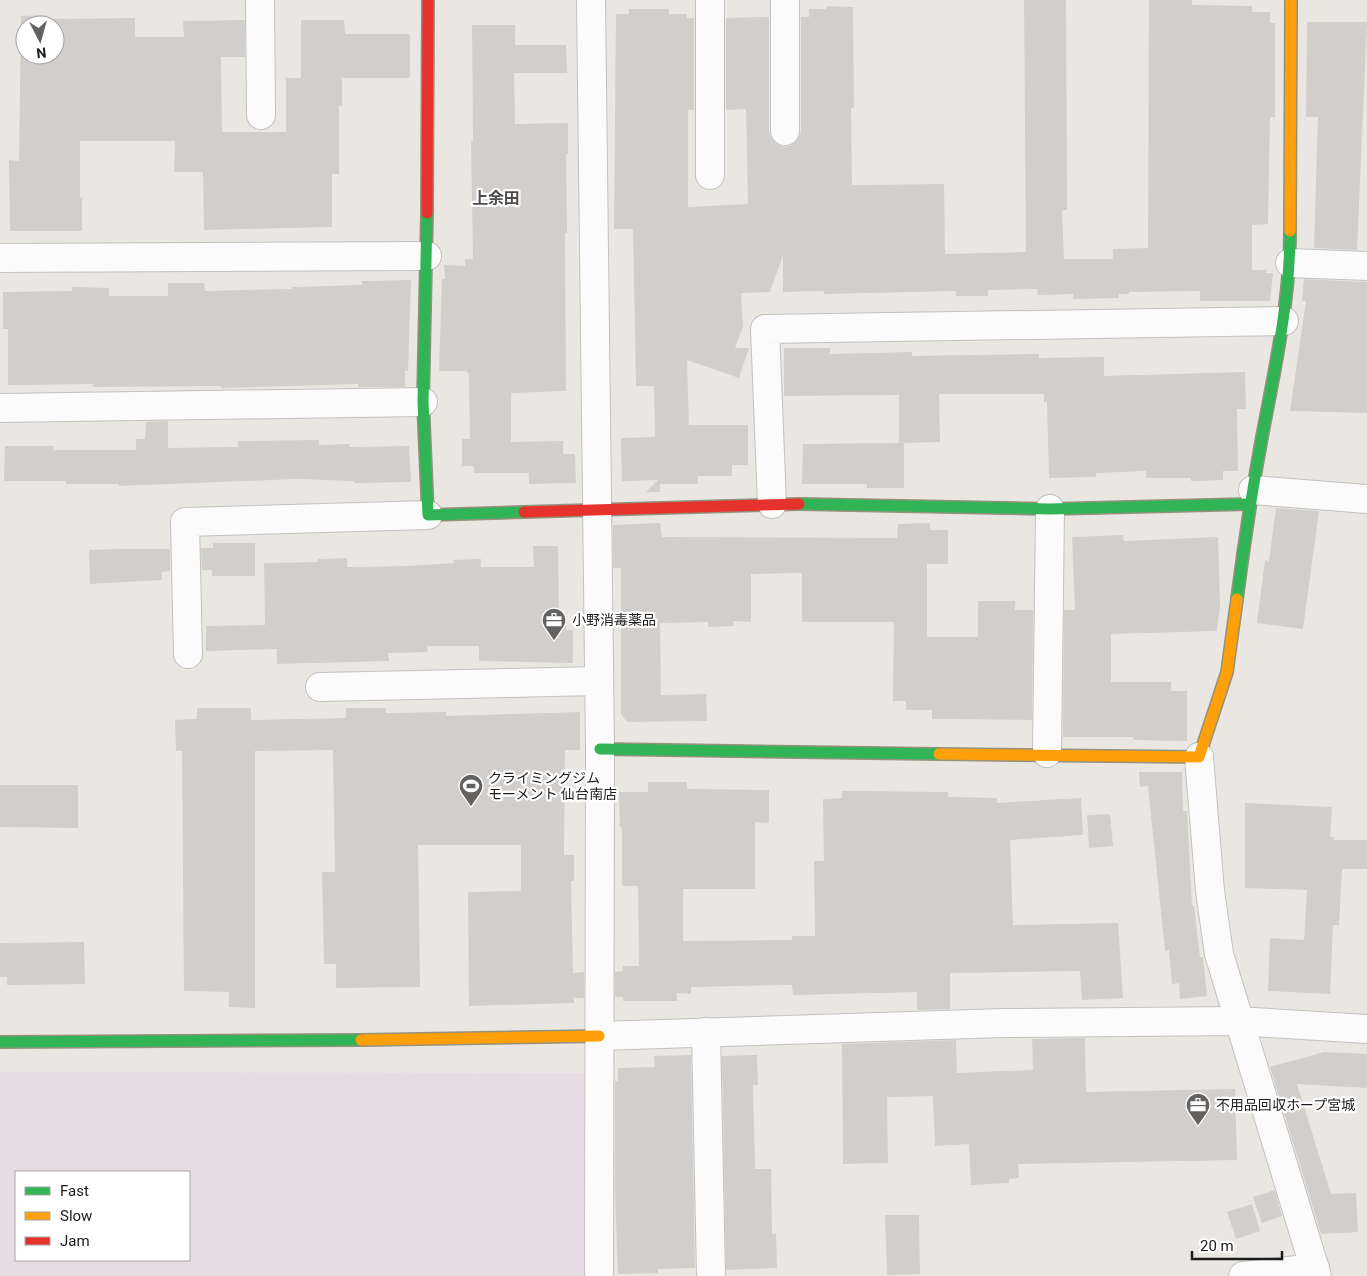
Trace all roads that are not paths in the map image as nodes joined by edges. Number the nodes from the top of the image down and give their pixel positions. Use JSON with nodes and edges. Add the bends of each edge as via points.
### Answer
{"nodes":[{"id":1,"x":260,"y":0,"type":"edge"},
{"id":2,"x":428,"y":0,"type":"edge"},
{"id":3,"x":591,"y":0,"type":"edge"},
{"id":4,"x":710,"y":0,"type":"edge"},
{"id":5,"x":785,"y":0,"type":"edge"},
{"id":6,"x":1291,"y":0,"type":"edge"},
{"id":7,"x":261,"y":115,"type":"dead end"},
{"id":8,"x":785,"y":130,"type":"dead end"},
{"id":9,"x":710,"y":175,"type":"dead end"},
{"id":10,"x":427,"y":256,"type":"junction"},
{"id":11,"x":0,"y":258,"type":"edge"},
{"id":12,"x":1290,"y":263,"type":"junction"},
{"id":13,"x":1367,"y":266,"type":"edge"},
{"id":14,"x":1284,"y":321,"type":"junction"},
{"id":15,"x":423,"y":402,"type":"junction"},
{"id":16,"x":0,"y":408,"type":"edge"},
{"id":17,"x":1252,"y":497,"type":"junction"},
{"id":18,"x":1367,"y":499,"type":"edge"},
{"id":19,"x":772,"y":504,"type":"junction"},
{"id":20,"x":597,"y":509,"type":"junction"},
{"id":21,"x":1050,"y":509,"type":"junction"},
{"id":22,"x":428,"y":515,"type":"junction"},
{"id":23,"x":188,"y":654,"type":"dead end"},
{"id":24,"x":598,"y":681,"type":"junction"},
{"id":25,"x":320,"y":687,"type":"dead end"},
{"id":26,"x":600,"y":749,"type":"junction"},
{"id":27,"x":1047,"y":753,"type":"junction"},
{"id":28,"x":1199,"y":757,"type":"junction"},
{"id":29,"x":1238,"y":1022,"type":"junction"},
{"id":30,"x":1367,"y":1029,"type":"edge"},
{"id":31,"x":706,"y":1032,"type":"junction"},
{"id":32,"x":599,"y":1036,"type":"junction"},
{"id":33,"x":0,"y":1042,"type":"edge"},
{"id":34,"x":1316,"y":1272,"type":"edge"},
{"id":35,"x":599,"y":1276,"type":"edge"},
{"id":36,"x":711,"y":1276,"type":"edge"},
{"id":37,"x":1243,"y":1276,"type":"edge"}],
"edges":[{"from":1,"to":7,"type":"street"},
{"from":2,"to":10,"type":"street"},
{"from":3,"to":20,"type":"street"},
{"from":4,"to":9,"type":"street"},
{"from":5,"to":8,"type":"street"},
{"from":6,"to":12,"type":"street"},
{"from":10,"to":11,"type":"street"},
{"from":10,"to":15,"type":"street"},
{"from":12,"to":13,"type":"street"},
{"from":12,"to":14,"type":"street"},
{"from":14,"to":17,"type":"street"},
{"from":14,"to":19,"type":"street","via":[[765,329]]},
{"from":15,"to":16,"type":"street"},
{"from":15,"to":22,"type":"street"},
{"from":17,"to":18,"type":"street"},
{"from":17,"to":21,"type":"street"},
{"from":17,"to":28,"type":"street","via":[[1227,672]]},
{"from":19,"to":20,"type":"street"},
{"from":19,"to":21,"type":"street"},
{"from":20,"to":22,"type":"street"},
{"from":20,"to":24,"type":"street"},
{"from":21,"to":27,"type":"street"},
{"from":22,"to":23,"type":"street","via":[[185,522]]},
{"from":24,"to":25,"type":"street"},
{"from":24,"to":26,"type":"street"},
{"from":26,"to":27,"type":"street"},
{"from":26,"to":32,"type":"street"},
{"from":27,"to":28,"type":"street"},
{"from":28,"to":29,"type":"street","via":[[1210,891],[1219,954]]},
{"from":29,"to":30,"type":"street"},
{"from":29,"to":31,"type":"street","via":[[1004,1023]]},
{"from":29,"to":34,"type":"street"},
{"from":31,"to":32,"type":"street"},
{"from":31,"to":36,"type":"street"},
{"from":32,"to":33,"type":"street","via":[[495,1040]]},
{"from":32,"to":35,"type":"street"},
{"from":34,"to":37,"type":"street"}]}
